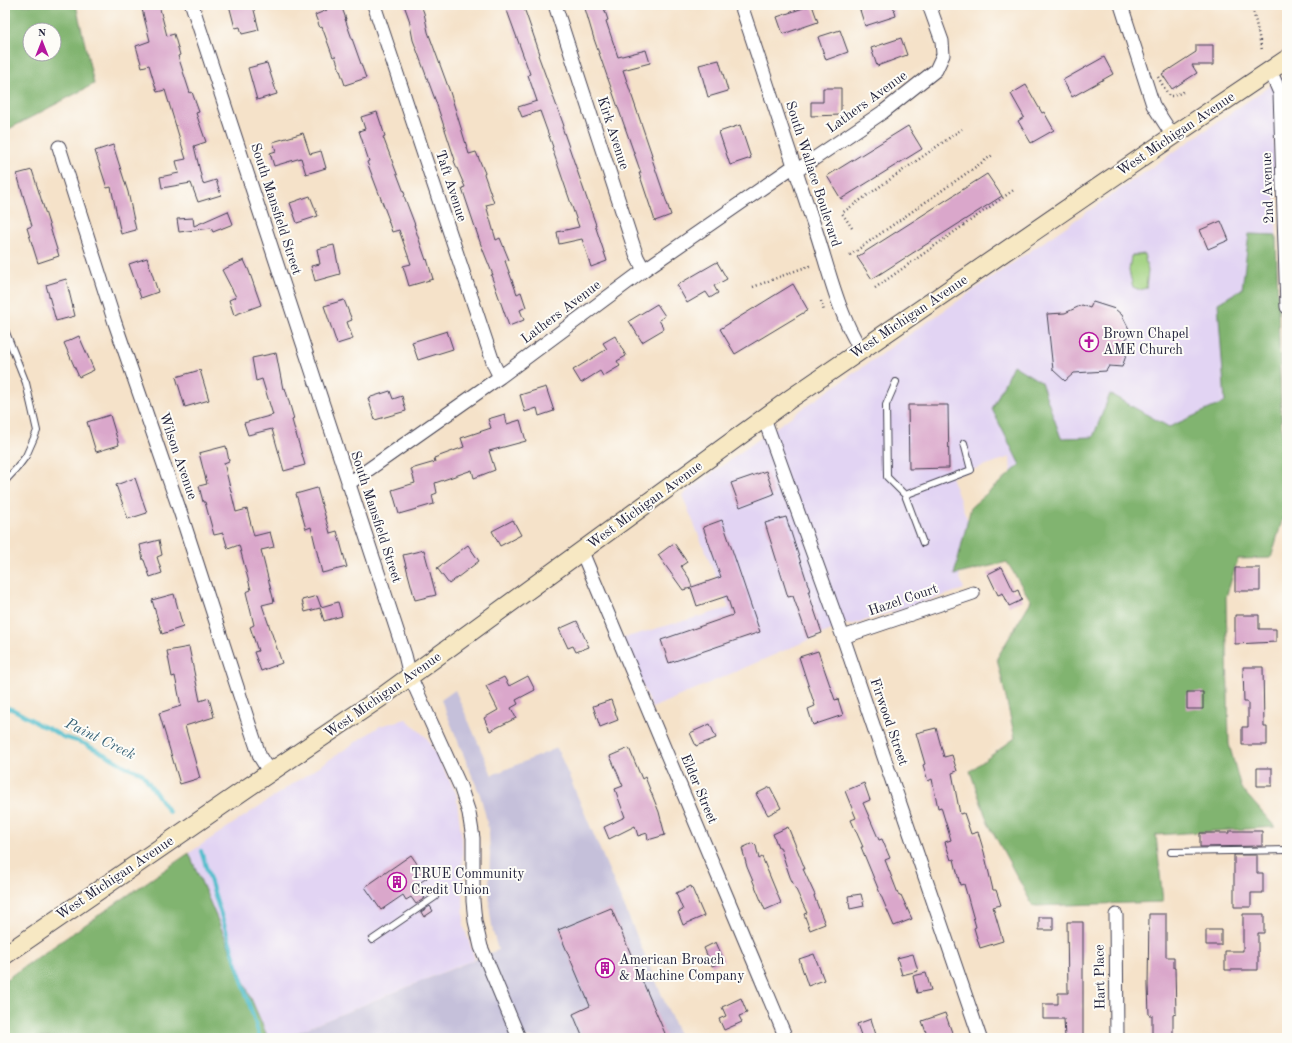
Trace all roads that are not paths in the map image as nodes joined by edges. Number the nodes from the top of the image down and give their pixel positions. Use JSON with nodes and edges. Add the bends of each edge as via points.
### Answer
{"nodes":[{"id":1,"x":192,"y":5,"type":"edge"},
{"id":2,"x":374,"y":5,"type":"edge"},
{"id":3,"x":555,"y":5,"type":"edge"},
{"id":4,"x":741,"y":5,"type":"edge"},
{"id":5,"x":929,"y":5,"type":"edge"},
{"id":6,"x":1120,"y":5,"type":"edge"},
{"id":7,"x":1287,"y":58,"type":"edge"},
{"id":8,"x":1270,"y":70,"type":"junction"},
{"id":9,"x":1173,"y":136,"type":"junction"},
{"id":10,"x":59,"y":147,"type":"dead end"},
{"id":11,"x":795,"y":169,"type":"junction"},
{"id":12,"x":644,"y":270,"type":"junction"},
{"id":13,"x":1287,"y":307,"type":"edge"},
{"id":14,"x":5,"y":330,"type":"edge"},
{"id":15,"x":861,"y":350,"type":"junction"},
{"id":16,"x":500,"y":377,"type":"junction"},
{"id":17,"x":896,"y":382,"type":"dead end"},
{"id":18,"x":764,"y":418,"type":"junction"},
{"id":19,"x":964,"y":442,"type":"dead end"},
{"id":20,"x":5,"y":481,"type":"edge"},
{"id":21,"x":348,"y":484,"type":"junction"},
{"id":22,"x":904,"y":495,"type":"junction"},
{"id":23,"x":923,"y":543,"type":"dead end"},
{"id":24,"x":582,"y":552,"type":"junction"},
{"id":25,"x":973,"y":593,"type":"dead end"},
{"id":26,"x":843,"y":637,"type":"junction"},
{"id":27,"x":410,"y":676,"type":"junction"},
{"id":28,"x":270,"y":773,"type":"junction"},
{"id":29,"x":1287,"y":850,"type":"edge"},
{"id":30,"x":1171,"y":852,"type":"dead end"},
{"id":31,"x":435,"y":897,"type":"dead end"},
{"id":32,"x":1116,"y":915,"type":"dead end"},
{"id":33,"x":372,"y":940,"type":"dead end"},
{"id":34,"x":5,"y":954,"type":"edge"},
{"id":35,"x":519,"y":1038,"type":"edge"},
{"id":36,"x":786,"y":1038,"type":"edge"},
{"id":37,"x":980,"y":1038,"type":"edge"},
{"id":38,"x":1118,"y":1038,"type":"edge"}],
"edges":[{"from":1,"to":21,"type":"street","name":"South Mansfield Street"},
{"from":2,"to":16,"type":"street","name":"Taft Avenue"},
{"from":3,"to":12,"type":"street","name":"Kirk Avenue","via":[[637,257]]},
{"from":4,"to":11,"type":"street","name":"South Wallace Boulevard"},
{"from":5,"to":11,"type":"street","name":"Lathers Avenue","via":[[942,41],[943,55],[936,70],[883,112]]},
{"from":6,"to":9,"type":"street","via":[[1153,105]]},
{"from":7,"to":8,"type":"main road","name":"West Michigan Avenue"},
{"from":8,"to":9,"type":"main road","name":"West Michigan Avenue"},
{"from":8,"to":13,"type":"street","name":"2nd Avenue","via":[[1280,92]]},
{"from":9,"to":15,"type":"main road","name":"West Michigan Avenue"},
{"from":10,"to":28,"type":"street","name":"Wilson Avenue","via":[[255,743]]},
{"from":11,"to":12,"type":"street","name":"Lathers Avenue"},
{"from":11,"to":15,"type":"street","name":"South Wallace Boulevard","via":[[839,304],[851,334]]},
{"from":12,"to":16,"type":"street","name":"Lathers Avenue"},
{"from":14,"to":20,"type":"lane","via":[[26,383],[37,431],[26,456]]},
{"from":15,"to":18,"type":"main road","name":"West Michigan Avenue"},
{"from":16,"to":21,"type":"street","name":"Lathers Avenue"},
{"from":17,"to":22,"type":"lane","via":[[886,405],[887,476]]},
{"from":18,"to":24,"type":"main road","name":"West Michigan Avenue"},
{"from":18,"to":26,"type":"street","name":"Firwood Street"},
{"from":19,"to":22,"type":"lane","via":[[972,470]]},
{"from":21,"to":27,"type":"street","name":"South Mansfield Street","via":[[405,654]]},
{"from":22,"to":23,"type":"lane"},
{"from":24,"to":27,"type":"main road","name":"West Michigan Avenue"},
{"from":24,"to":36,"type":"street","name":"Elder Street"},
{"from":25,"to":26,"type":"street","name":"Hazel Court"},
{"from":26,"to":37,"type":"street","name":"Firwood Street"},
{"from":27,"to":28,"type":"main road","name":"West Michigan Avenue"},
{"from":27,"to":35,"type":"street","name":"South Mansfield Street","via":[[460,786],[469,813],[473,838],[475,921],[481,947]]},
{"from":28,"to":34,"type":"main road","name":"West Michigan Avenue"},
{"from":29,"to":30,"type":"lane"},
{"from":31,"to":33,"type":"lane"},
{"from":32,"to":38,"type":"street","name":"Hart Place"}]}
